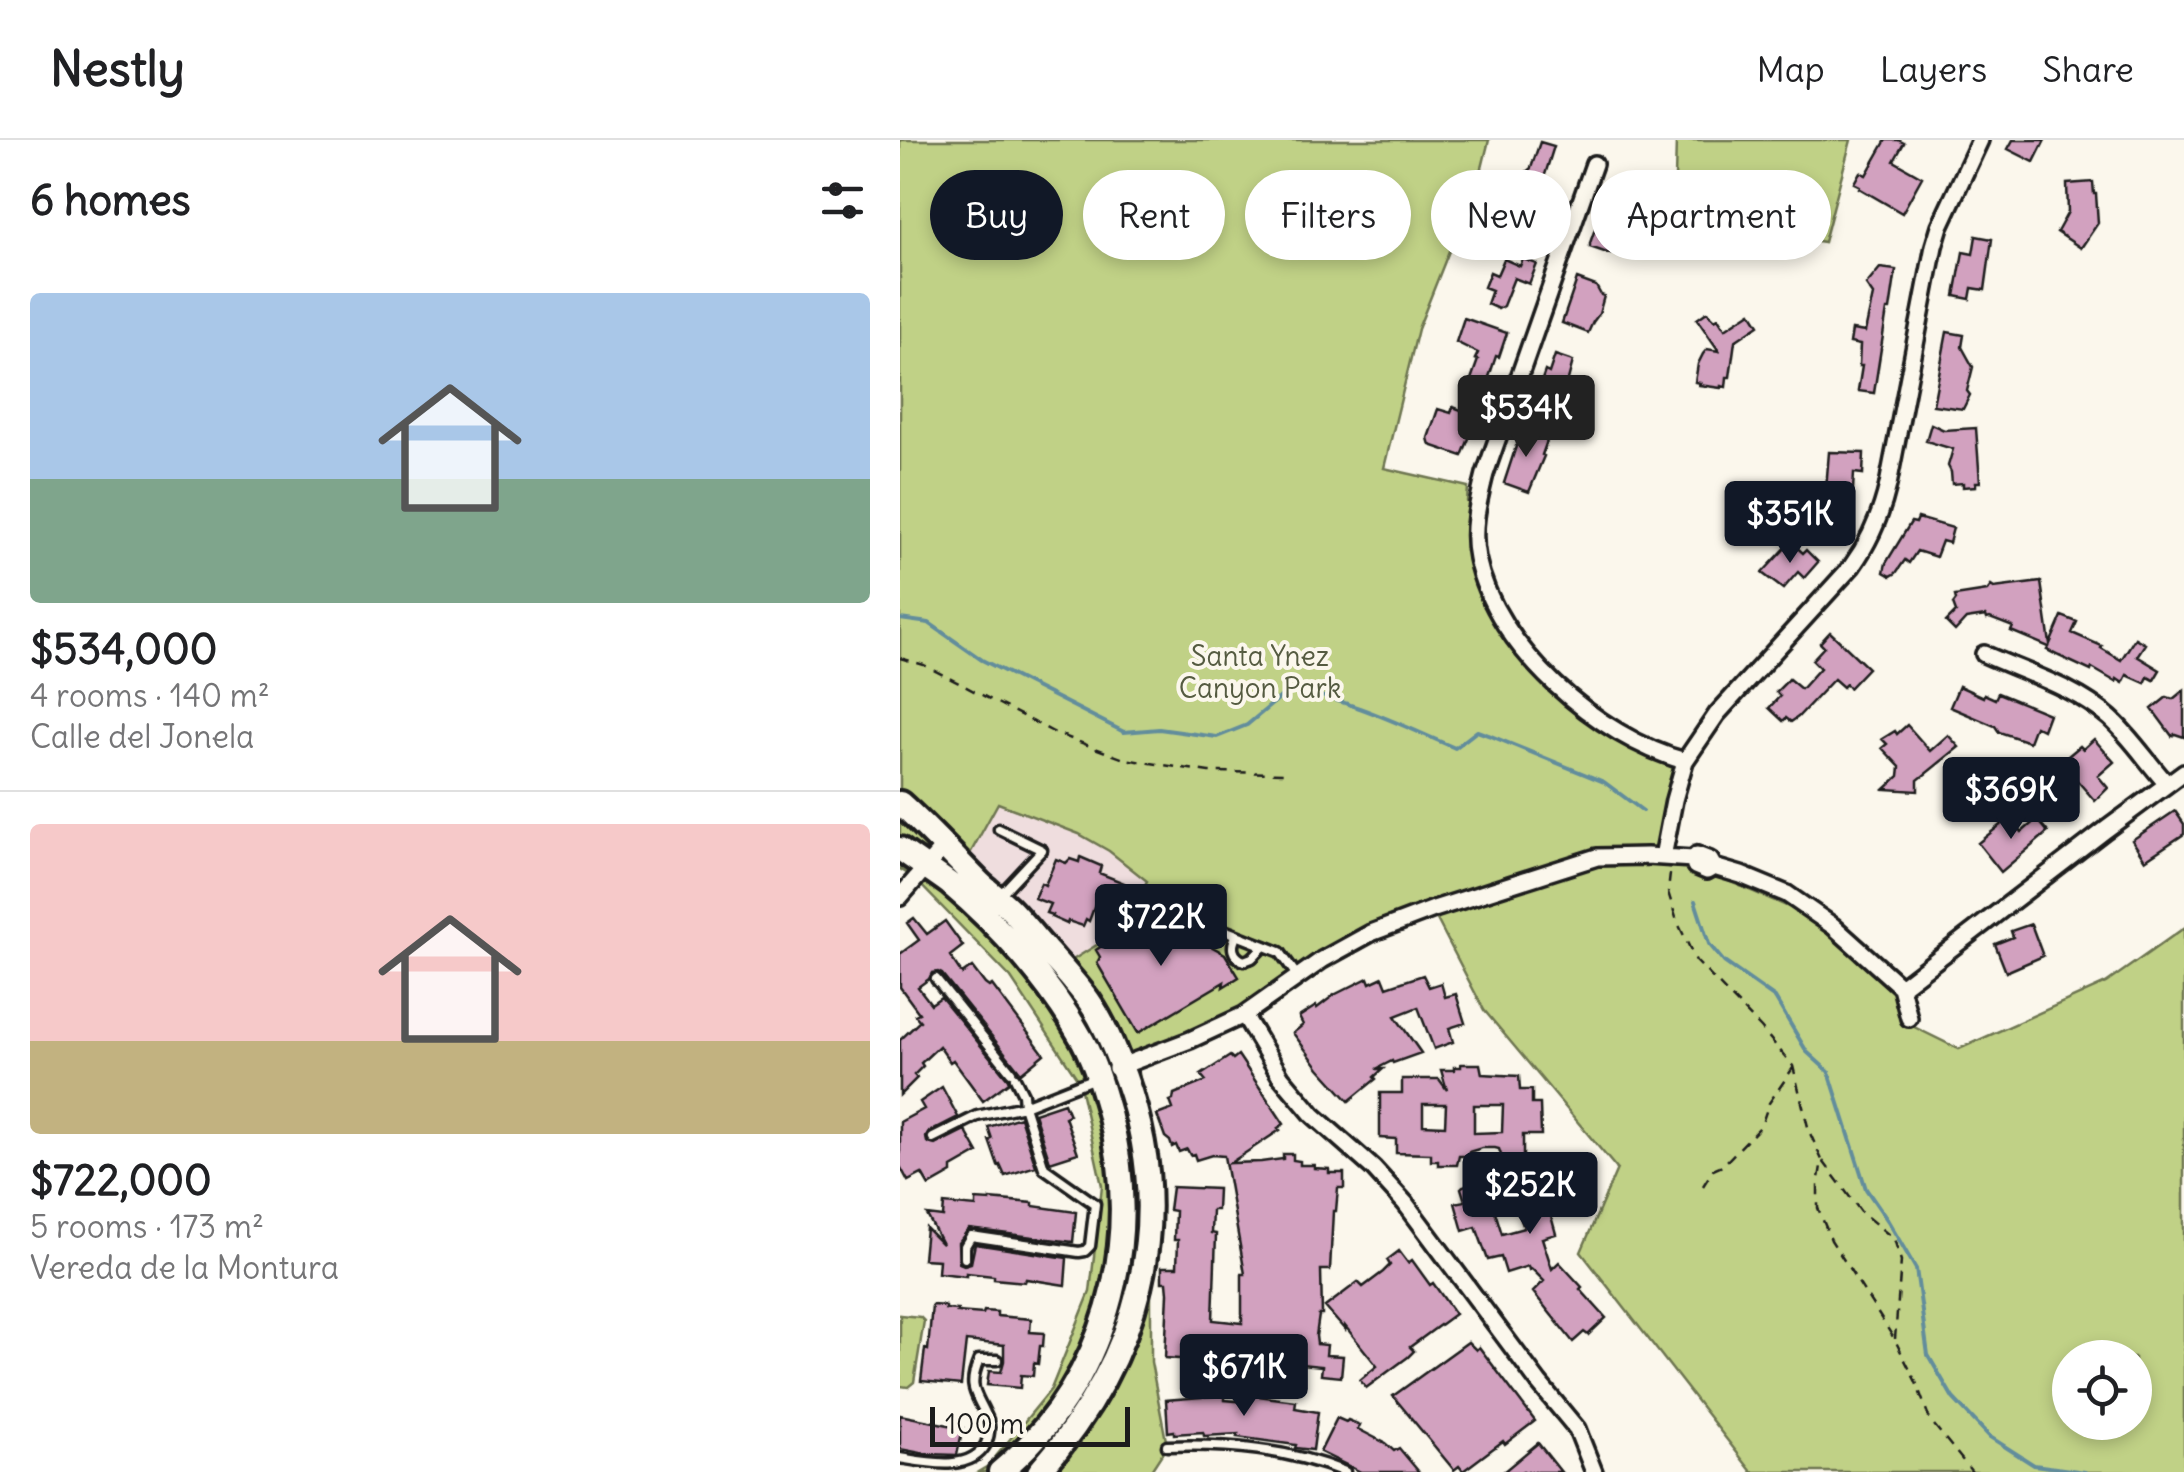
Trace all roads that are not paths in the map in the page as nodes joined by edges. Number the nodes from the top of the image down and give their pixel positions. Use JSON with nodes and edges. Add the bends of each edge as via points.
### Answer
{"nodes":[{"id":1,"x":1980,"y":140,"type":"edge"},
{"id":2,"x":1594,"y":164,"type":"dead end"},
{"id":3,"x":1984,"y":654,"type":"dead end"},
{"id":4,"x":1685,"y":761,"type":"junction"},
{"id":5,"x":2184,"y":772,"type":"edge"},
{"id":6,"x":2166,"y":784,"type":"junction"},
{"id":7,"x":900,"y":803,"type":"edge"},
{"id":8,"x":998,"y":829,"type":"dead end"},
{"id":9,"x":946,"y":845,"type":"junction"},
{"id":10,"x":900,"y":849,"type":"edge"},
{"id":11,"x":1664,"y":857,"type":"junction"},
{"id":12,"x":925,"y":867,"type":"junction"},
{"id":13,"x":900,"y":898,"type":"edge"},
{"id":14,"x":997,"y":898,"type":"junction"},
{"id":15,"x":1180,"y":931,"type":"dead end"},
{"id":16,"x":1237,"y":935,"type":"junction"},
{"id":17,"x":1264,"y":946,"type":"junction"},
{"id":18,"x":1298,"y":977,"type":"junction"},
{"id":19,"x":936,"y":980,"type":"dead end"},
{"id":20,"x":1901,"y":987,"type":"junction"},
{"id":21,"x":1244,"y":1015,"type":"junction"},
{"id":22,"x":1909,"y":1018,"type":"dead end"},
{"id":23,"x":1110,"y":1071,"type":"junction"},
{"id":24,"x":1024,"y":1106,"type":"junction"},
{"id":25,"x":933,"y":1138,"type":"dead end"},
{"id":26,"x":965,"y":1258,"type":"dead end"},
{"id":27,"x":997,"y":1360,"type":"dead end"},
{"id":28,"x":1168,"y":1446,"type":"dead end"},
{"id":29,"x":900,"y":1458,"type":"edge"},
{"id":30,"x":1000,"y":1472,"type":"edge"},
{"id":31,"x":1040,"y":1472,"type":"edge"},
{"id":32,"x":1345,"y":1472,"type":"edge"},
{"id":33,"x":1594,"y":1472,"type":"edge"}],
"edges":[{"from":1,"to":4,"type":"street","via":[[1934,246],[1888,486],[1866,546],[1717,714]]},
{"from":2,"to":4,"type":"street","via":[[1485,474],[1474,532],[1477,558],[1498,616],[1529,658],[1618,734]]},
{"from":3,"to":6,"type":"street","via":[[2097,708]]},
{"from":4,"to":11,"type":"street"},
{"from":5,"to":6,"type":"street"},
{"from":6,"to":20,"type":"street"},
{"from":7,"to":9,"type":"street"},
{"from":8,"to":14,"type":"lane","via":[[1042,850]]},
{"from":9,"to":12,"type":"street"},
{"from":9,"to":14,"type":"street"},
{"from":10,"to":12,"type":"street"},
{"from":11,"to":18,"type":"street","via":[[1597,857],[1526,878],[1371,933]]},
{"from":11,"to":20,"type":"street","via":[[1697,854],[1804,904]]},
{"from":12,"to":13,"type":"street"},
{"from":12,"to":23,"type":"street","via":[[985,916]]},
{"from":14,"to":23,"type":"street","via":[[1089,1002],[1108,1035]]},
{"from":15,"to":16,"type":"lane","via":[[1196,919]]},
{"from":16,"to":17,"type":"lane"},
{"from":16,"to":17,"type":"lane","via":[[1232,950],[1244,961]]},
{"from":17,"to":18,"type":"lane","via":[[1280,952]]},
{"from":18,"to":21,"type":"street"},
{"from":19,"to":24,"type":"lane","via":[[1013,1075]]},
{"from":20,"to":22,"type":"street"},
{"from":21,"to":23,"type":"street"},
{"from":21,"to":33,"type":"street","via":[[1313,1115],[1405,1204],[1577,1429]]},
{"from":23,"to":24,"type":"lane"},
{"from":23,"to":30,"type":"street","via":[[1122,1182],[1114,1285],[1084,1369],[1033,1443]]},
{"from":23,"to":31,"type":"street","via":[[1133,1100],[1144,1157],[1149,1216],[1142,1276],[1110,1372]]},
{"from":24,"to":25,"type":"lane","via":[[976,1116]]},
{"from":24,"to":26,"type":"lane","via":[[1044,1168],[1095,1204],[1090,1246],[1078,1252],[970,1236]]},
{"from":27,"to":29,"type":"lane","via":[[978,1360],[972,1385],[990,1428],[979,1456],[959,1468]]},
{"from":28,"to":32,"type":"lane","via":[[1241,1446]]}]}
